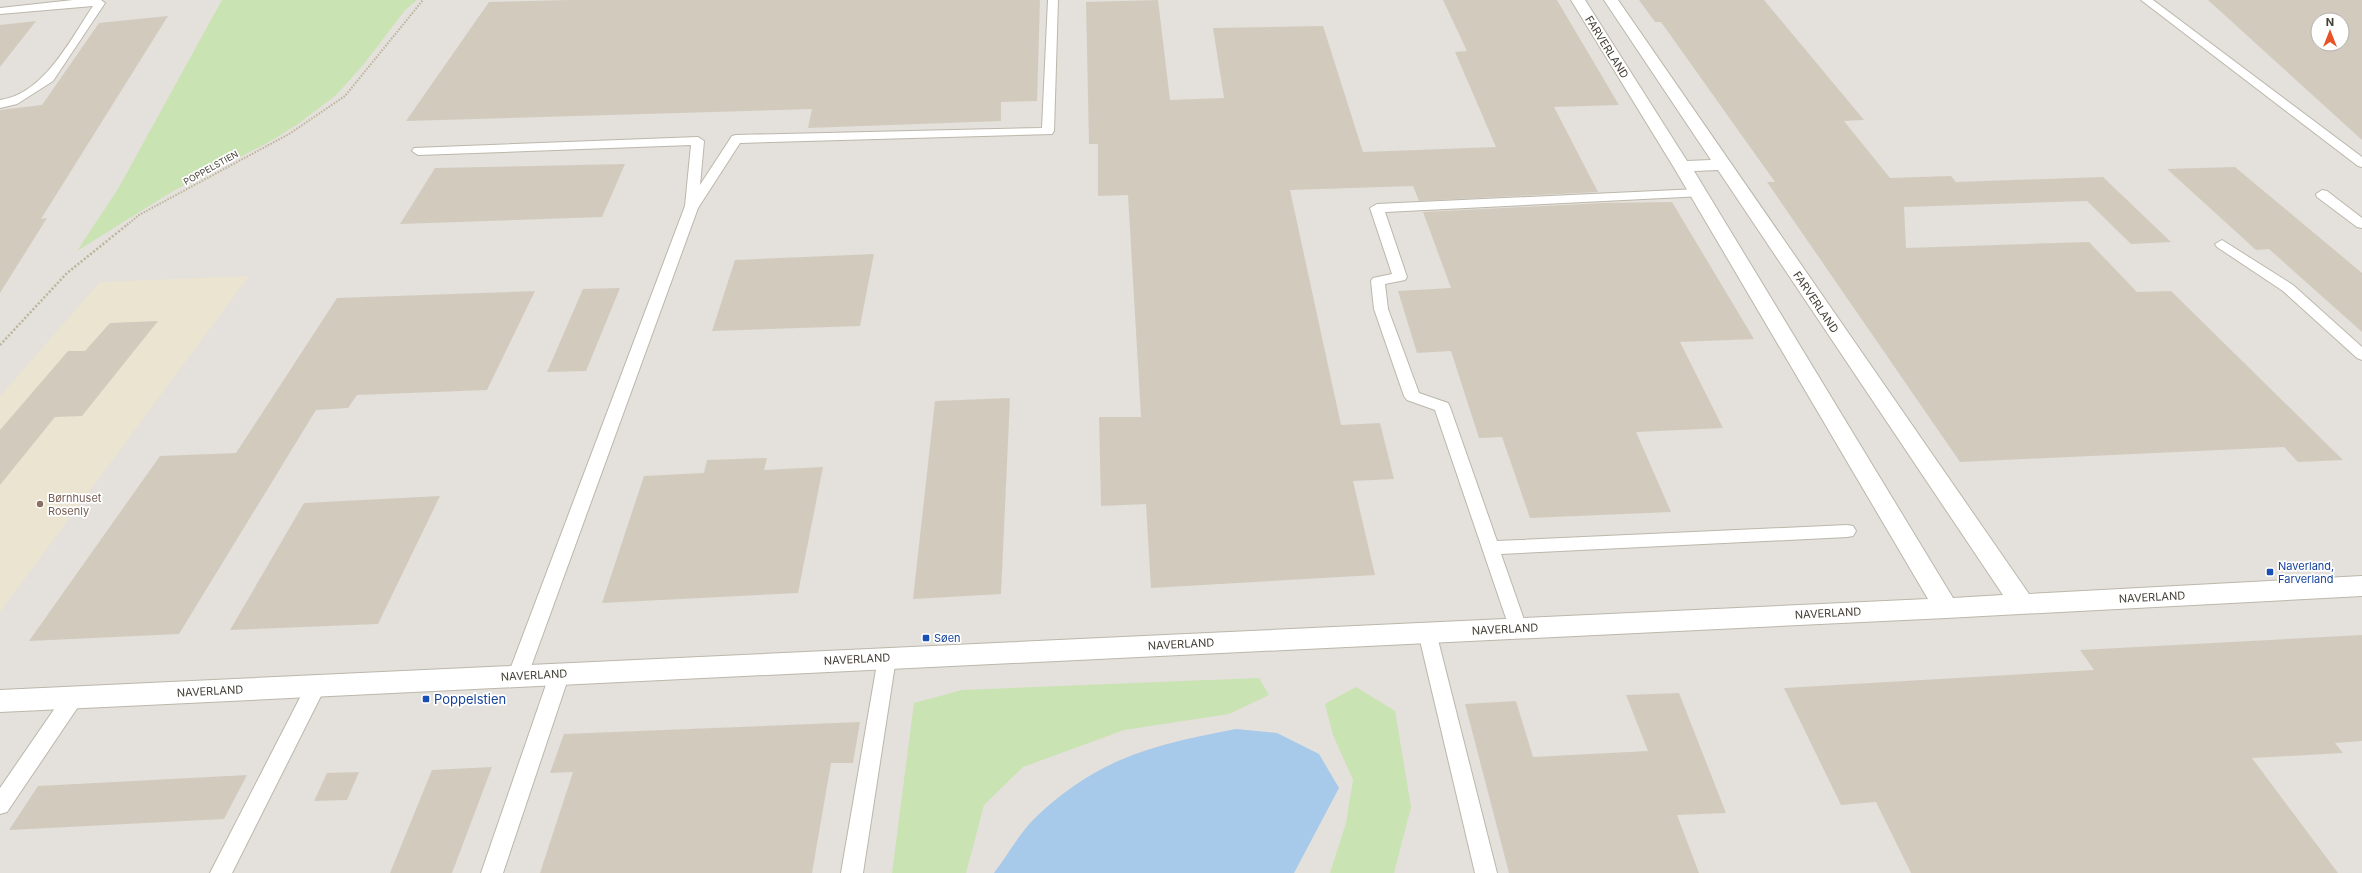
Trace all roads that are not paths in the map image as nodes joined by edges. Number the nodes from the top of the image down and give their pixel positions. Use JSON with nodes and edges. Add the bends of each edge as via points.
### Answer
{"nodes":[{"id":1,"x":1053,"y":0,"type":"edge"},
{"id":2,"x":1578,"y":0,"type":"edge"},
{"id":3,"x":1611,"y":0,"type":"edge"},
{"id":4,"x":2146,"y":0,"type":"edge"},
{"id":5,"x":77,"y":1,"type":"edge"},
{"id":6,"x":0,"y":11,"type":"edge"},
{"id":7,"x":1631,"y":30,"type":"junction"},
{"id":8,"x":1597,"y":31,"type":"junction"},
{"id":9,"x":0,"y":104,"type":"edge"},
{"id":10,"x":418,"y":151,"type":"dead end"},
{"id":11,"x":2362,"y":163,"type":"edge"},
{"id":12,"x":1723,"y":165,"type":"junction"},
{"id":13,"x":1682,"y":166,"type":"junction"},
{"id":14,"x":1698,"y":193,"type":"junction"},
{"id":15,"x":2322,"y":194,"type":"dead end"},
{"id":16,"x":691,"y":208,"type":"junction"},
{"id":17,"x":2362,"y":224,"type":"edge"},
{"id":18,"x":2222,"y":244,"type":"dead end"},
{"id":19,"x":2362,"y":355,"type":"edge"},
{"id":20,"x":1847,"y":531,"type":"dead end"},
{"id":21,"x":1491,"y":548,"type":"junction"},
{"id":22,"x":2362,"y":586,"type":"edge"},
{"id":23,"x":2022,"y":603,"type":"junction"},
{"id":24,"x":1946,"y":608,"type":"junction"},
{"id":25,"x":1518,"y":628,"type":"junction"},
{"id":26,"x":1427,"y":632,"type":"junction"},
{"id":27,"x":887,"y":658,"type":"junction"},
{"id":28,"x":560,"y":673,"type":"junction"},
{"id":29,"x":518,"y":675,"type":"junction"},
{"id":30,"x":316,"y":686,"type":"junction"},
{"id":31,"x":73,"y":698,"type":"junction"},
{"id":32,"x":0,"y":701,"type":"edge"},
{"id":33,"x":0,"y":805,"type":"edge"},
{"id":34,"x":221,"y":873,"type":"edge"},
{"id":35,"x":492,"y":873,"type":"edge"},
{"id":36,"x":852,"y":873,"type":"edge"},
{"id":37,"x":1486,"y":873,"type":"edge"}],
"edges":[{"from":1,"to":16,"type":"lane","via":[[1048,131],[736,139]]},
{"from":2,"to":8,"type":"street","name":"FARVERLAND"},
{"from":3,"to":7,"type":"street","name":"FARVERLAND"},
{"from":4,"to":11,"type":"lane"},
{"from":5,"to":6,"type":"lane"},
{"from":5,"to":9,"type":"lane","via":[[100,3],[49,79],[13,102]]},
{"from":7,"to":8,"type":"street"},
{"from":7,"to":12,"type":"street","name":"FARVERLAND"},
{"from":8,"to":13,"type":"street","name":"FARVERLAND"},
{"from":10,"to":16,"type":"lane","via":[[698,141]]},
{"from":12,"to":13,"type":"street"},
{"from":12,"to":23,"type":"street","name":"FARVERLAND"},
{"from":13,"to":14,"type":"street","name":"FARVERLAND"},
{"from":14,"to":21,"type":"lane","via":[[1377,208],[1400,277],[1378,282],[1381,310],[1412,396],[1442,407]]},
{"from":14,"to":24,"type":"street","name":"FARVERLAND"},
{"from":15,"to":17,"type":"lane"},
{"from":16,"to":29,"type":"lane"},
{"from":18,"to":19,"type":"lane","via":[[2288,288]]},
{"from":20,"to":21,"type":"lane"},
{"from":21,"to":25,"type":"lane"},
{"from":22,"to":23,"type":"street","name":"NAVERLAND"},
{"from":23,"to":24,"type":"street","name":"NAVERLAND"},
{"from":24,"to":25,"type":"street","name":"NAVERLAND"},
{"from":25,"to":26,"type":"street","name":"NAVERLAND"},
{"from":26,"to":27,"type":"street","name":"NAVERLAND"},
{"from":26,"to":37,"type":"lane"},
{"from":27,"to":28,"type":"street","name":"NAVERLAND"},
{"from":27,"to":36,"type":"lane"},
{"from":28,"to":29,"type":"street","name":"NAVERLAND"},
{"from":28,"to":35,"type":"lane"},
{"from":29,"to":30,"type":"street","name":"NAVERLAND"},
{"from":30,"to":31,"type":"street","name":"NAVERLAND"},
{"from":30,"to":34,"type":"lane"},
{"from":31,"to":32,"type":"street","name":"NAVERLAND"},
{"from":31,"to":33,"type":"lane"}]}
